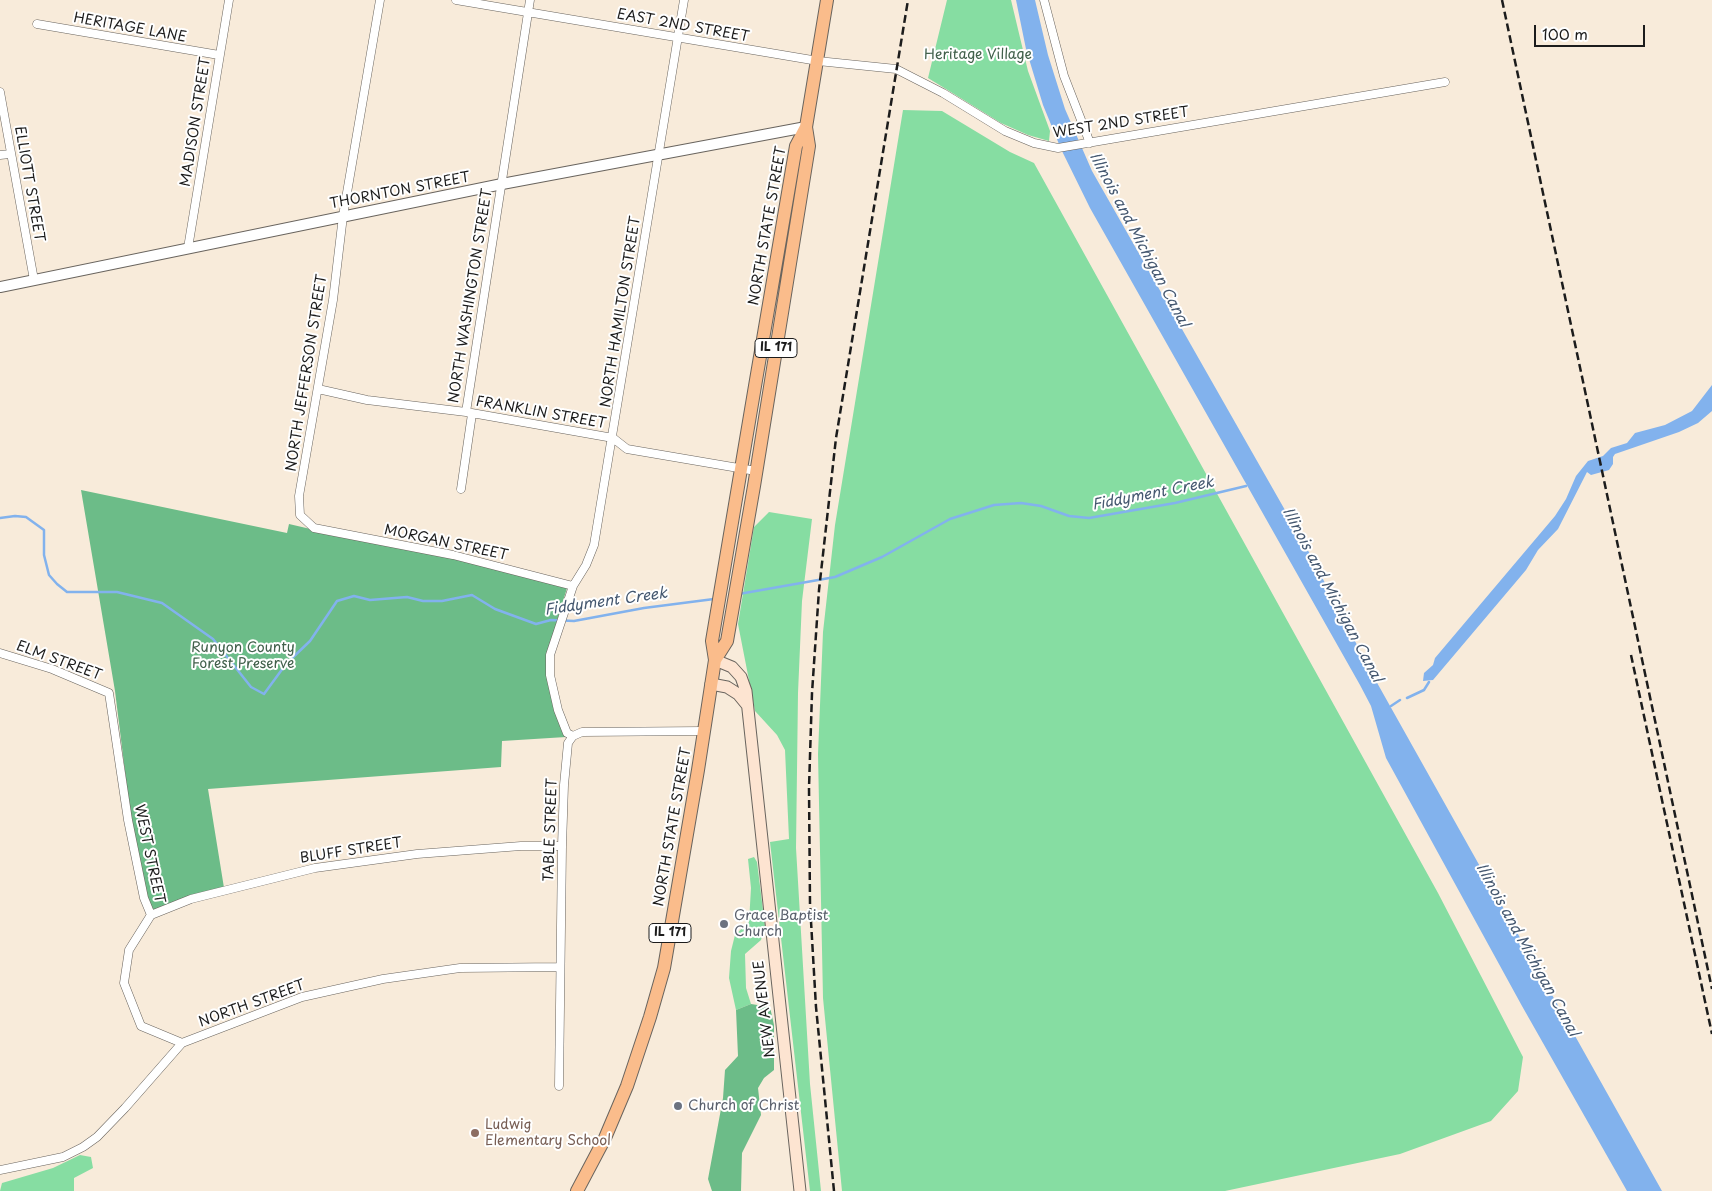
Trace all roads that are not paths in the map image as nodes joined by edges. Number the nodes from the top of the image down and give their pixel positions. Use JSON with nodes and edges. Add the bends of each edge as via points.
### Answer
{"nodes":[{"id":1,"x":228,"y":0,"type":"edge"},
{"id":2,"x":380,"y":0,"type":"edge"},
{"id":3,"x":456,"y":0,"type":"edge"},
{"id":4,"x":530,"y":0,"type":"edge"},
{"id":5,"x":684,"y":0,"type":"edge"},
{"id":6,"x":827,"y":0,"type":"edge"},
{"id":7,"x":1044,"y":0,"type":"edge"},
{"id":8,"x":528,"y":12,"type":"junction"},
{"id":9,"x":37,"y":24,"type":"dead end"},
{"id":10,"x":678,"y":38,"type":"junction"},
{"id":11,"x":219,"y":55,"type":"junction"},
{"id":12,"x":818,"y":61,"type":"junction"},
{"id":13,"x":1445,"y":82,"type":"dead end"},
{"id":14,"x":0,"y":92,"type":"edge"},
{"id":15,"x":806,"y":127,"type":"junction"},
{"id":16,"x":1090,"y":143,"type":"junction"},
{"id":17,"x":10,"y":154,"type":"junction"},
{"id":18,"x":660,"y":155,"type":"junction"},
{"id":19,"x":0,"y":156,"type":"edge"},
{"id":20,"x":502,"y":184,"type":"junction"},
{"id":21,"x":343,"y":216,"type":"junction"},
{"id":22,"x":188,"y":248,"type":"junction"},
{"id":23,"x":34,"y":280,"type":"junction"},
{"id":24,"x":0,"y":287,"type":"edge"},
{"id":25,"x":318,"y":389,"type":"junction"},
{"id":26,"x":469,"y":413,"type":"junction"},
{"id":27,"x":613,"y":438,"type":"junction"},
{"id":28,"x":741,"y":468,"type":"junction"},
{"id":29,"x":756,"y":470,"type":"junction"},
{"id":30,"x":461,"y":489,"type":"dead end"},
{"id":31,"x":314,"y":528,"type":"joint"},
{"id":32,"x":572,"y":586,"type":"junction"},
{"id":33,"x":0,"y":653,"type":"edge"},
{"id":34,"x":715,"y":660,"type":"junction"},
{"id":35,"x":711,"y":684,"type":"junction"},
{"id":36,"x":110,"y":693,"type":"joint"},
{"id":37,"x":746,"y":705,"type":"junction"},
{"id":38,"x":704,"y":731,"type":"junction"},
{"id":39,"x":573,"y":736,"type":"junction"},
{"id":40,"x":562,"y":846,"type":"junction"},
{"id":41,"x":151,"y":916,"type":"junction"},
{"id":42,"x":560,"y":967,"type":"junction"},
{"id":43,"x":182,"y":1043,"type":"junction"},
{"id":44,"x":560,"y":1086,"type":"dead end"},
{"id":45,"x":0,"y":1170,"type":"edge"},
{"id":46,"x":577,"y":1191,"type":"edge"},
{"id":47,"x":800,"y":1191,"type":"edge"}],
"edges":[{"from":1,"to":11,"type":"street","name":"MADISON STREET"},
{"from":2,"to":21,"type":"street","name":"NORTH JEFFERSON STREET"},
{"from":3,"to":8,"type":"street","name":"EAST 2ND STREET"},
{"from":4,"to":8,"type":"street","name":"NORTH WASHINGTON STREET"},
{"from":5,"to":10,"type":"street","name":"NORTH HAMILTON STREET"},
{"from":6,"to":12,"type":"main road","number":"IL 171"},
{"from":7,"to":16,"type":"street","via":[[1064,76]]},
{"from":8,"to":10,"type":"street","name":"EAST 2ND STREET"},
{"from":8,"to":20,"type":"street","name":"NORTH WASHINGTON STREET"},
{"from":9,"to":11,"type":"street","name":"HERITAGE LANE"},
{"from":10,"to":12,"type":"street","name":"EAST 2ND STREET"},
{"from":10,"to":18,"type":"street","name":"NORTH HAMILTON STREET"},
{"from":11,"to":22,"type":"street","name":"MADISON STREET"},
{"from":12,"to":15,"type":"main road","number":"IL 171"},
{"from":12,"to":16,"type":"street","name":"WEST 2ND STREET","via":[[896,69],[1005,131],[1034,143],[1058,148]]},
{"from":13,"to":16,"type":"street","name":"WEST 2ND STREET"},
{"from":14,"to":17,"type":"street","name":"ELLIOTT STREET"},
{"from":15,"to":18,"type":"street","name":"THORNTON STREET"},
{"from":15,"to":28,"type":"main road","name":"NORTH STATE STREET","number":"IL 171","via":[[796,146]]},
{"from":15,"to":29,"type":"main road","name":"NORTH STATE STREET","number":"IL 171","via":[[809,146]]},
{"from":17,"to":19,"type":"street"},
{"from":17,"to":23,"type":"street","name":"ELLIOTT STREET"},
{"from":18,"to":20,"type":"street","name":"THORNTON STREET"},
{"from":18,"to":27,"type":"street","name":"NORTH HAMILTON STREET"},
{"from":20,"to":21,"type":"street","name":"THORNTON STREET"},
{"from":20,"to":26,"type":"street","name":"NORTH WASHINGTON STREET"},
{"from":21,"to":22,"type":"street","name":"THORNTON STREET"},
{"from":21,"to":25,"type":"street","name":"NORTH JEFFERSON STREET"},
{"from":22,"to":23,"type":"street","name":"THORNTON STREET"},
{"from":23,"to":24,"type":"street","name":"THORNTON STREET"},
{"from":25,"to":26,"type":"street","name":"FRANKLIN STREET","via":[[367,400]]},
{"from":25,"to":31,"type":"street","name":"NORTH JEFFERSON STREET","via":[[299,496],[300,515]]},
{"from":26,"to":27,"type":"street","name":"FRANKLIN STREET"},
{"from":26,"to":30,"type":"street","name":"NORTH WASHINGTON STREET"},
{"from":27,"to":28,"type":"street","name":"FRANKLIN STREET","via":[[627,449]]},
{"from":27,"to":32,"type":"street","name":"NORTH HAMILTON STREET","via":[[594,545]]},
{"from":28,"to":29,"type":"street","name":"FRANKLIN STREET"},
{"from":28,"to":34,"type":"main road","name":"NORTH STATE STREET","number":"IL 171","via":[[712,642]]},
{"from":29,"to":34,"type":"main road","name":"NORTH STATE STREET","number":"IL 171","via":[[730,624]]},
{"from":31,"to":32,"type":"street","name":"MORGAN STREET","via":[[453,555]]},
{"from":32,"to":39,"type":"street","via":[[550,655],[550,675],[563,724],[567,733]]},
{"from":33,"to":36,"type":"street","name":"ELM STREET","via":[[52,669]]},
{"from":34,"to":35,"type":"main road","name":"NORTH STATE STREET","number":"IL 171"},
{"from":34,"to":37,"type":"main road","name":"NEW AVENUE","via":[[732,667],[741,677],[746,690]]},
{"from":35,"to":37,"type":"main road","via":[[727,687]]},
{"from":35,"to":38,"type":"main road","name":"NORTH STATE STREET","number":"IL 171"},
{"from":36,"to":41,"type":"street","name":"WEST STREET","via":[[128,820],[144,898]]},
{"from":37,"to":47,"type":"main road","name":"NEW AVENUE"},
{"from":38,"to":39,"type":"street","via":[[582,732]]},
{"from":38,"to":46,"type":"main road","name":"NORTH STATE STREET","number":"IL 171","via":[[666,955],[650,1017],[620,1103]]},
{"from":39,"to":40,"type":"street","name":"TABLE STREET","via":[[568,743]]},
{"from":40,"to":41,"type":"street","name":"BLUFF STREET","via":[[417,854],[315,868],[191,899]]},
{"from":40,"to":42,"type":"street","name":"TABLE STREET"},
{"from":41,"to":43,"type":"street","name":"WEST STREET","via":[[130,950],[124,983],[141,1026]]},
{"from":42,"to":43,"type":"street","name":"NORTH STREET","via":[[460,968],[383,979],[302,997]]},
{"from":42,"to":44,"type":"street","name":"TABLE STREET"},
{"from":43,"to":45,"type":"street","name":"NORTH STREET","via":[[97,1138],[63,1156]]}]}
